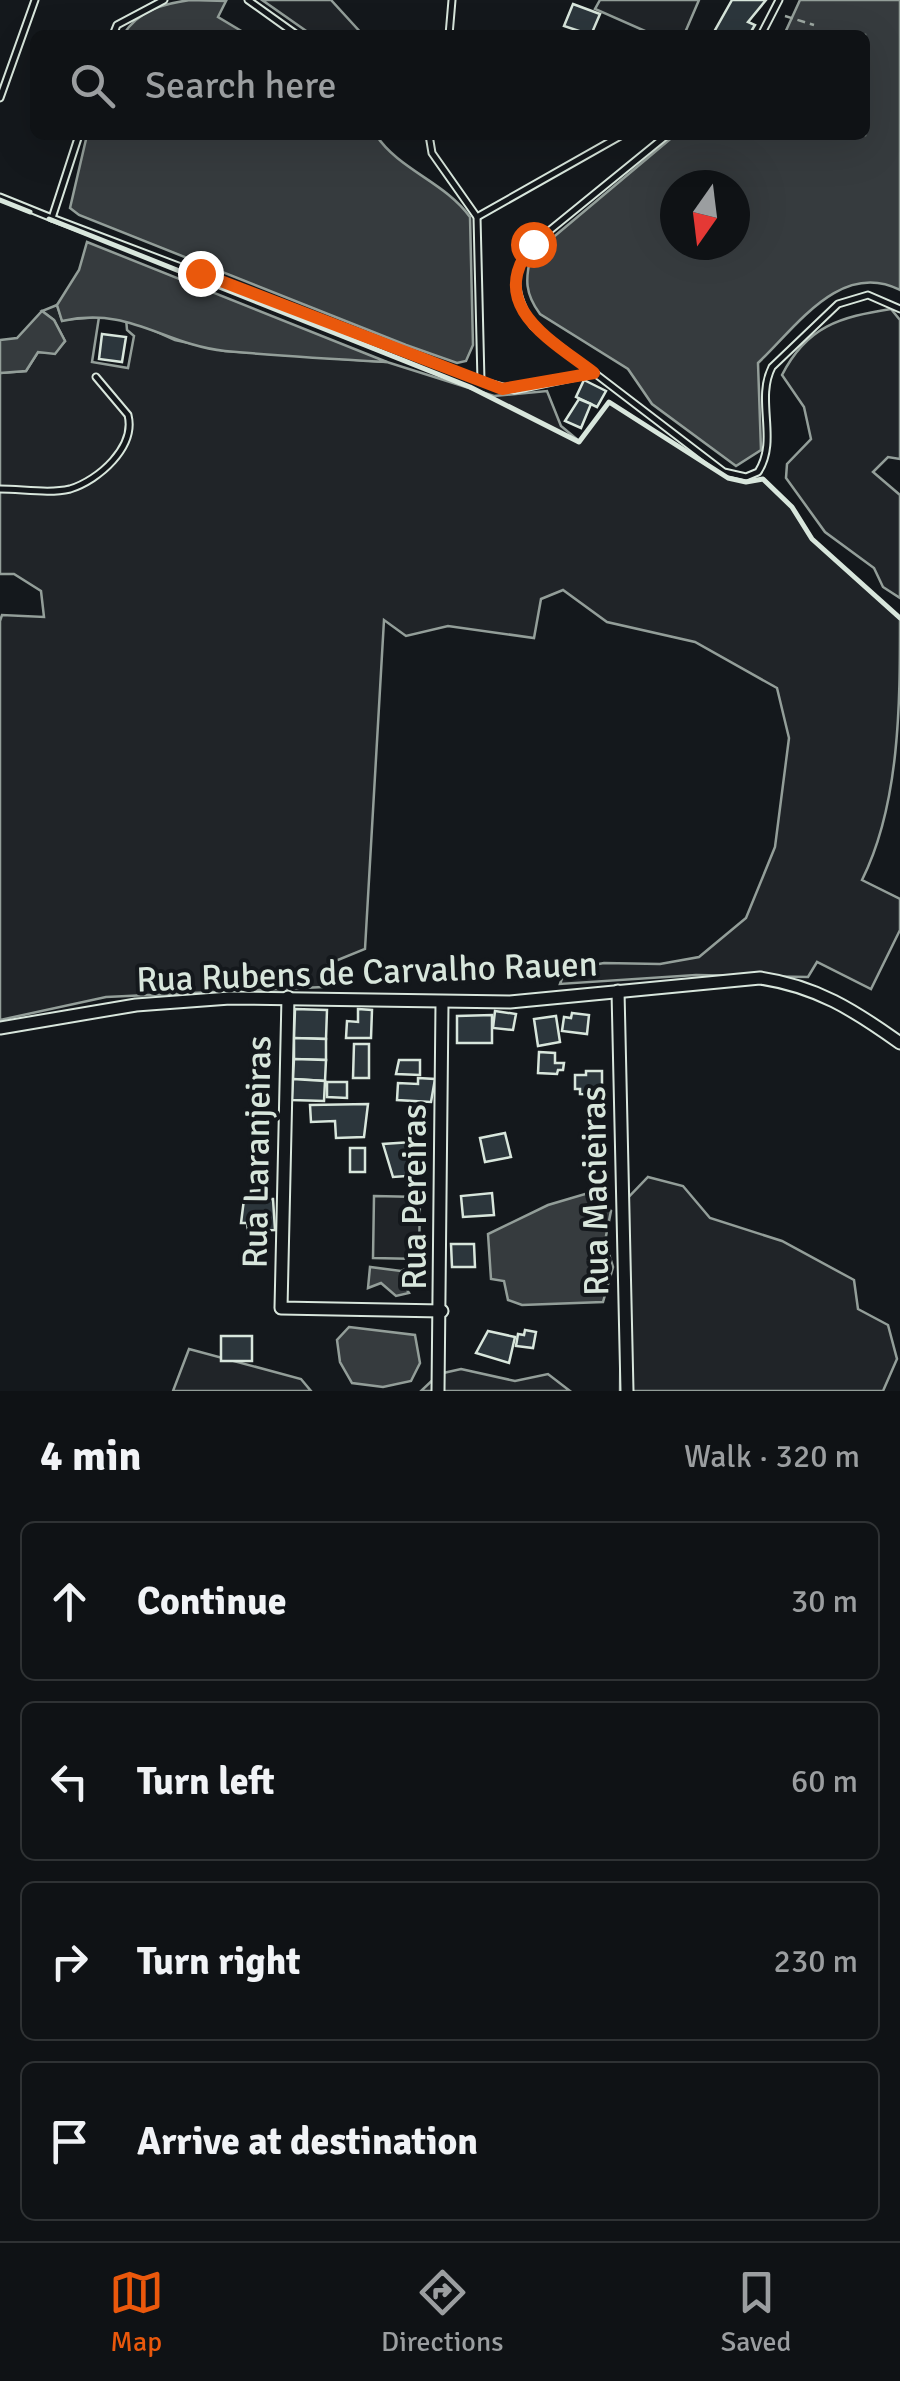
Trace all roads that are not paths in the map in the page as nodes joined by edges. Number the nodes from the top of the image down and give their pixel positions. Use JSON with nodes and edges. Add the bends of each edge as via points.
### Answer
{"nodes":[{"id":1,"x":36,"y":0,"type":"edge"},
{"id":2,"x":164,"y":0,"type":"edge"},
{"id":3,"x":248,"y":0,"type":"edge"},
{"id":4,"x":452,"y":0,"type":"edge"},
{"id":5,"x":779,"y":0,"type":"edge"},
{"id":6,"x":116,"y":30,"type":"edge"},
{"id":7,"x":290,"y":30,"type":"edge"},
{"id":8,"x":449,"y":30,"type":"edge"},
{"id":9,"x":764,"y":30,"type":"edge"},
{"id":10,"x":0,"y":98,"type":"edge"},
{"id":11,"x":77,"y":140,"type":"edge"},
{"id":12,"x":430,"y":140,"type":"edge"},
{"id":13,"x":613,"y":140,"type":"edge"},
{"id":14,"x":661,"y":140,"type":"edge"},
{"id":15,"x":0,"y":198,"type":"edge"},
{"id":16,"x":478,"y":217,"type":"junction"},
{"id":17,"x":52,"y":218,"type":"junction"},
{"id":18,"x":900,"y":309,"type":"edge"},
{"id":19,"x":594,"y":373,"type":"junction"},
{"id":20,"x":96,"y":377,"type":"dead end"},
{"id":21,"x":481,"y":381,"type":"junction"},
{"id":22,"x":0,"y":489,"type":"edge"},
{"id":23,"x":618,"y":991,"type":"junction"},
{"id":24,"x":288,"y":997,"type":"junction"},
{"id":25,"x":442,"y":1004,"type":"junction"},
{"id":26,"x":0,"y":1028,"type":"edge"},
{"id":27,"x":900,"y":1043,"type":"edge"},
{"id":28,"x":442,"y":1311,"type":"junction"},
{"id":29,"x":438,"y":1391,"type":"edge"},
{"id":30,"x":626,"y":1391,"type":"edge"}],
"edges":[{"from":1,"to":10,"type":"lane"},
{"from":2,"to":6,"type":"lane"},
{"from":3,"to":7,"type":"lane"},
{"from":4,"to":8,"type":"lane"},
{"from":5,"to":9,"type":"lane"},
{"from":11,"to":17,"type":"lane"},
{"from":12,"to":16,"type":"lane","via":[[432,153]]},
{"from":13,"to":16,"type":"lane"},
{"from":14,"to":19,"type":"lane","via":[[520,260],[516,299],[533,326]]},
{"from":15,"to":17,"type":"lane"},
{"from":16,"to":21,"type":"lane"},
{"from":17,"to":21,"type":"lane"},
{"from":18,"to":19,"type":"lane","via":[[868,295],[838,304],[772,367],[765,388],[765,461],[746,477],[724,472]]},
{"from":19,"to":21,"type":"lane","via":[[514,390]]},
{"from":20,"to":22,"type":"lane","via":[[128,415],[120,455],[74,488]]},
{"from":23,"to":25,"type":"street","name":"Rua Rubens de Carvalho Rauen"},
{"from":23,"to":27,"type":"street","name":"Rua Rubens de Carvalho Rauen","via":[[760,978],[796,984],[842,1002]]},
{"from":23,"to":30,"type":"street","name":"Rua Macieiras"},
{"from":24,"to":25,"type":"street","name":"Rua Rubens de Carvalho Rauen"},
{"from":24,"to":26,"type":"street","name":"Rua Rubens de Carvalho Rauen","via":[[136,1005]]},
{"from":24,"to":28,"type":"street","name":"Rua Laranjeiras","via":[[281,1308]]},
{"from":25,"to":28,"type":"street","name":"Rua Pereiras"},
{"from":28,"to":29,"type":"street","name":"Rua Pereiras"}]}
